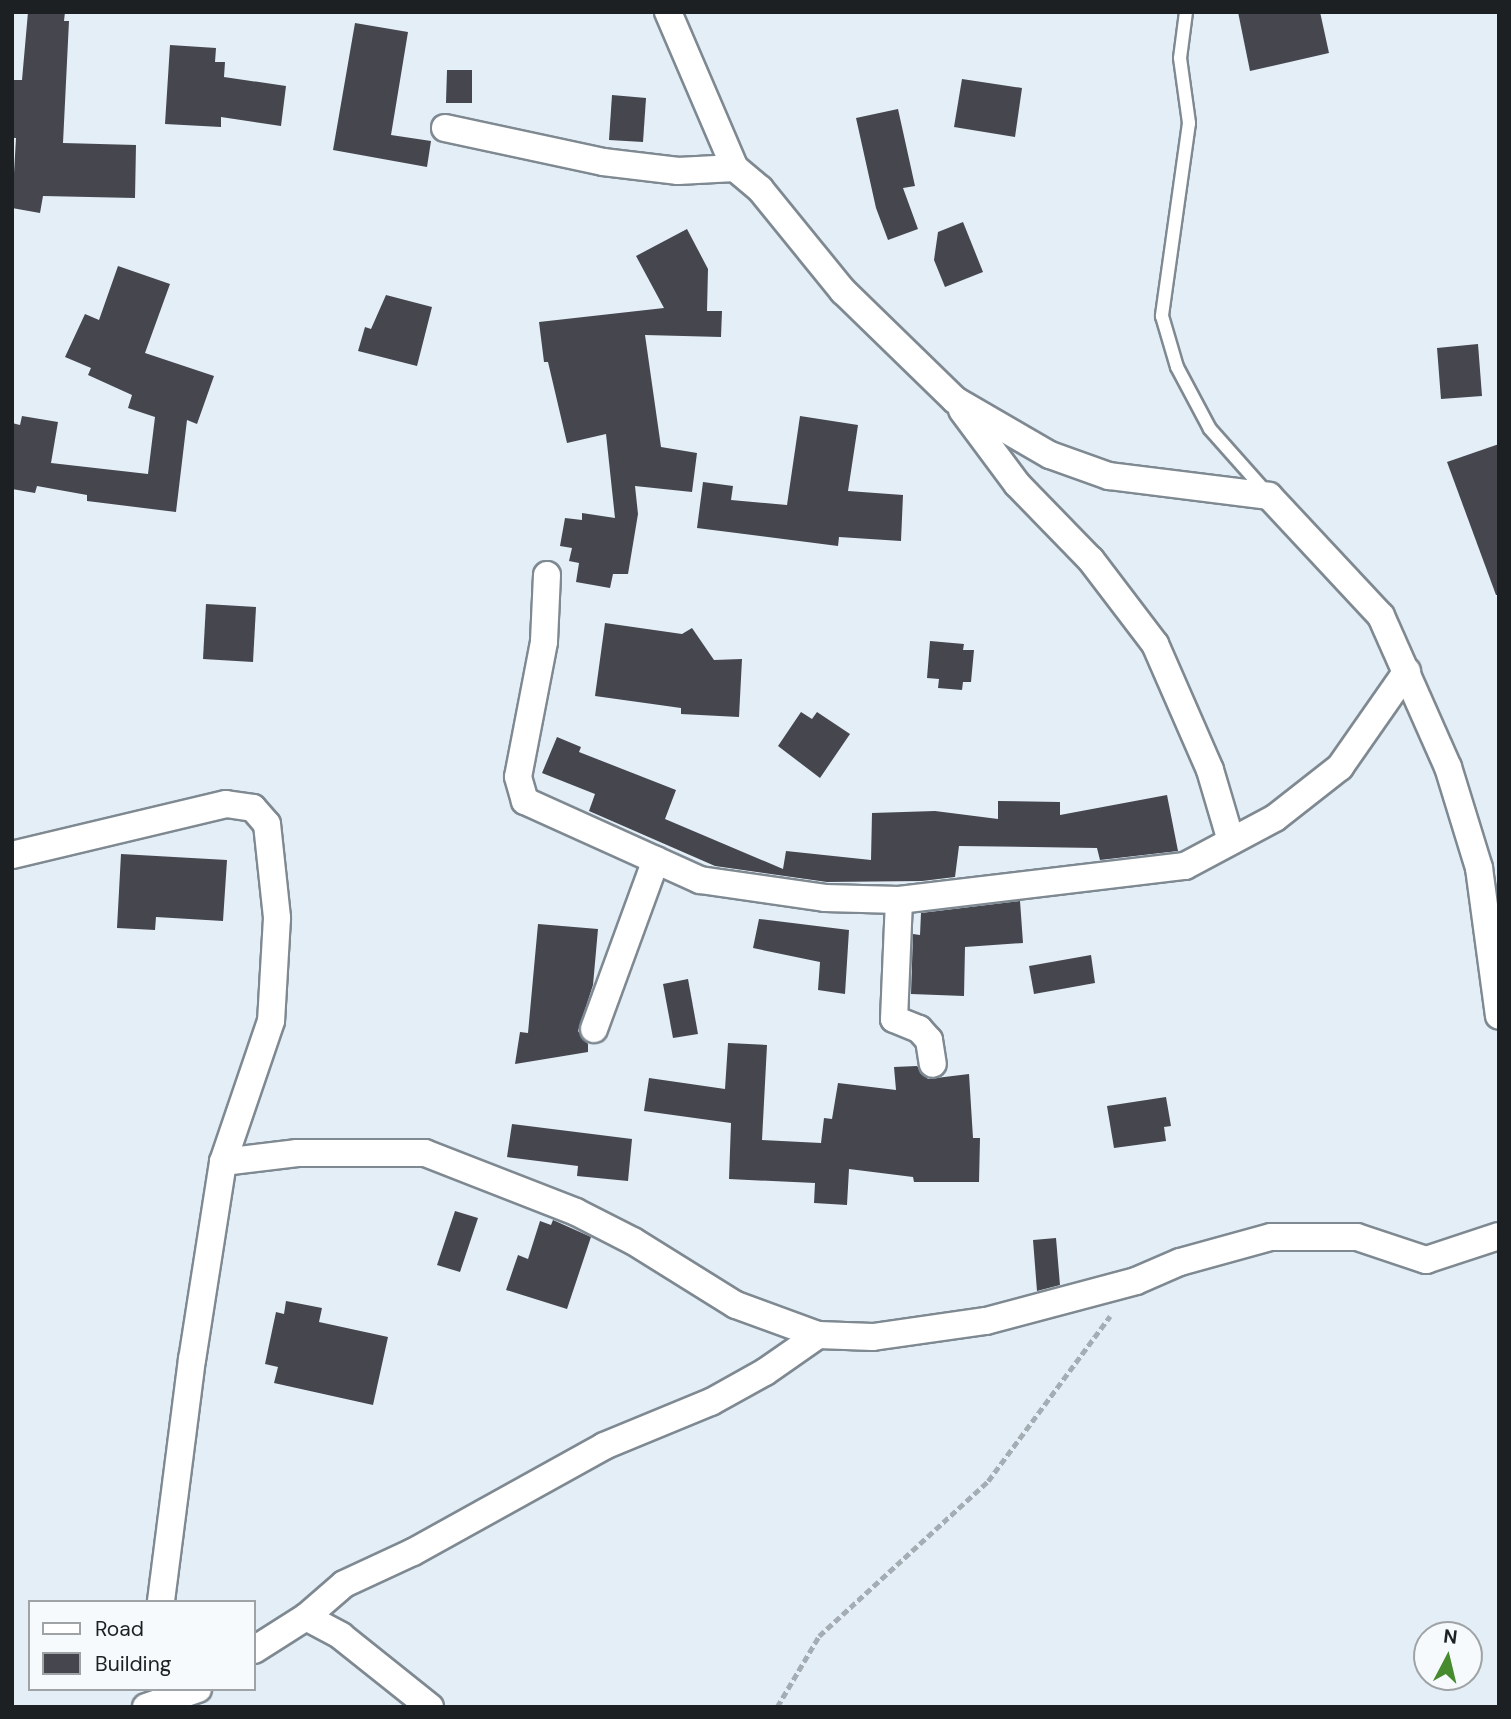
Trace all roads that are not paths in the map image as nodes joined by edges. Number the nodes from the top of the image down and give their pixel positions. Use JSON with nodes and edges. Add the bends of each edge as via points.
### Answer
{"nodes":[{"id":1,"x":667,"y":12,"type":"edge"},
{"id":2,"x":1186,"y":12,"type":"edge"},
{"id":3,"x":445,"y":128,"type":"dead end"},
{"id":4,"x":735,"y":168,"type":"junction"},
{"id":5,"x":955,"y":400,"type":"junction"},
{"id":6,"x":1269,"y":496,"type":"junction"},
{"id":7,"x":547,"y":575,"type":"dead end"},
{"id":8,"x":1407,"y":671,"type":"junction"},
{"id":9,"x":1231,"y":841,"type":"junction"},
{"id":10,"x":12,"y":855,"type":"edge"},
{"id":11,"x":656,"y":860,"type":"junction"},
{"id":12,"x":899,"y":901,"type":"junction"},
{"id":13,"x":1499,"y":1016,"type":"edge"},
{"id":14,"x":594,"y":1029,"type":"dead end"},
{"id":15,"x":933,"y":1064,"type":"dead end"},
{"id":16,"x":223,"y":1162,"type":"junction"},
{"id":17,"x":1499,"y":1236,"type":"edge"},
{"id":18,"x":818,"y":1335,"type":"junction"},
{"id":19,"x":161,"y":1600,"type":"edge"},
{"id":20,"x":306,"y":1617,"type":"junction"},
{"id":21,"x":256,"y":1649,"type":"edge"},
{"id":22,"x":192,"y":1691,"type":"edge"},
{"id":23,"x":146,"y":1707,"type":"edge"},
{"id":24,"x":430,"y":1707,"type":"edge"}],
"edges":[{"from":1,"to":4,"type":"street","via":[[715,113]]},
{"from":2,"to":6,"type":"lane","via":[[1180,58],[1189,123],[1162,316],[1177,367],[1210,429]]},
{"from":3,"to":4,"type":"street","via":[[603,162],[678,171]]},
{"from":4,"to":5,"type":"street","via":[[760,189],[791,232],[851,299]]},
{"from":5,"to":6,"type":"street","via":[[1050,455],[1109,476]]},
{"from":5,"to":9,"type":"street","via":[[1017,484],[1090,561],[1155,644],[1210,771]]},
{"from":6,"to":8,"type":"street","via":[[1381,616]]},
{"from":7,"to":11,"type":"street","via":[[544,642],[518,789],[525,801]]},
{"from":8,"to":9,"type":"street","via":[[1340,767],[1275,818]]},
{"from":8,"to":13,"type":"street","via":[[1448,767],[1479,869]]},
{"from":9,"to":12,"type":"street","via":[[1185,866]]},
{"from":10,"to":16,"type":"street","via":[[226,804],[253,807],[267,824],[277,918],[271,1021]]},
{"from":11,"to":12,"type":"street","via":[[700,880],[825,898]]},
{"from":11,"to":14,"type":"street","via":[[622,942]]},
{"from":12,"to":15,"type":"street","via":[[894,1019],[919,1029],[929,1040]]},
{"from":16,"to":18,"type":"street","via":[[297,1153],[425,1153],[576,1212],[633,1241],[736,1305]]},
{"from":16,"to":19,"type":"street"},
{"from":17,"to":18,"type":"street","via":[[1426,1260],[1357,1237],[1271,1237],[1180,1262],[1136,1281],[986,1321],[873,1337]]},
{"from":18,"to":20,"type":"street","via":[[711,1402],[604,1446],[413,1552],[344,1584]]},
{"from":20,"to":21,"type":"street"},
{"from":20,"to":24,"type":"street","via":[[341,1636]]},
{"from":22,"to":23,"type":"street"}]}
